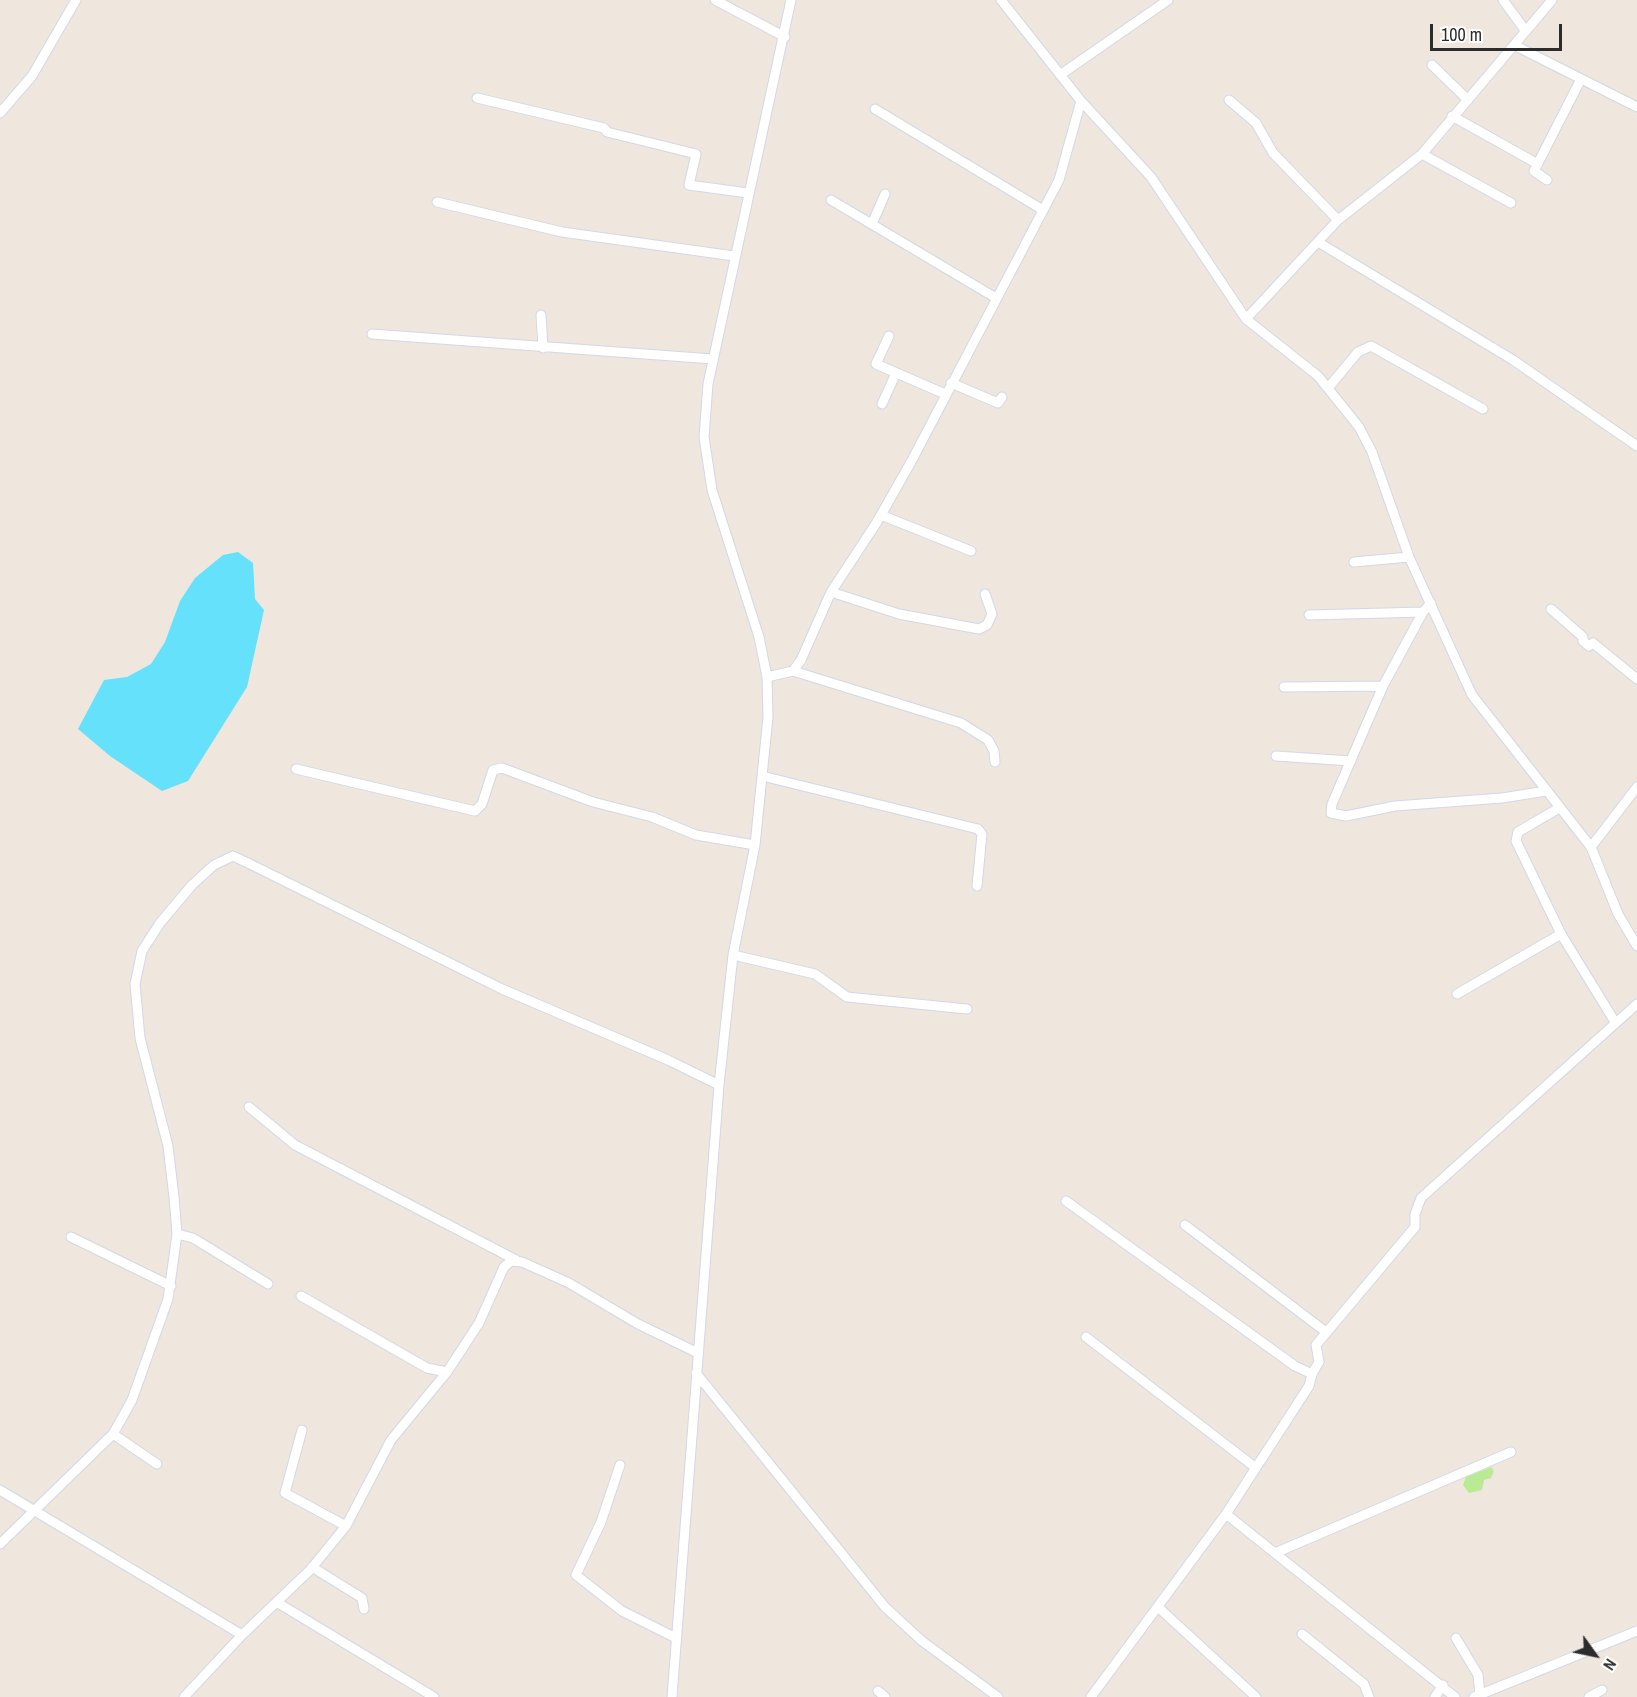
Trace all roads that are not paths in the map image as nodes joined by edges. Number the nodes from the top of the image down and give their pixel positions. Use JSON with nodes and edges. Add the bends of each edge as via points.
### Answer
{"nodes":[{"id":1,"x":76,"y":0,"type":"edge"},
{"id":2,"x":716,"y":0,"type":"edge"},
{"id":3,"x":791,"y":0,"type":"edge"},
{"id":4,"x":1001,"y":0,"type":"edge"},
{"id":5,"x":1168,"y":0,"type":"edge"},
{"id":6,"x":1503,"y":0,"type":"edge"},
{"id":7,"x":1552,"y":0,"type":"edge"},
{"id":8,"x":1525,"y":30,"type":"junction"},
{"id":9,"x":785,"y":37,"type":"junction"},
{"id":10,"x":1514,"y":45,"type":"junction"},
{"id":11,"x":1432,"y":65,"type":"dead end"},
{"id":12,"x":1060,"y":75,"type":"junction"},
{"id":13,"x":1581,"y":79,"type":"junction"},
{"id":14,"x":477,"y":98,"type":"dead end"},
{"id":15,"x":1081,"y":100,"type":"junction"},
{"id":16,"x":1229,"y":100,"type":"dead end"},
{"id":17,"x":1468,"y":100,"type":"junction"},
{"id":18,"x":1637,"y":107,"type":"edge"},
{"id":19,"x":875,"y":109,"type":"dead end"},
{"id":20,"x":0,"y":113,"type":"edge"},
{"id":21,"x":1452,"y":116,"type":"junction"},
{"id":22,"x":1422,"y":154,"type":"junction"},
{"id":23,"x":1536,"y":163,"type":"junction"},
{"id":24,"x":1547,"y":180,"type":"dead end"},
{"id":25,"x":748,"y":193,"type":"junction"},
{"id":26,"x":885,"y":194,"type":"dead end"},
{"id":27,"x":831,"y":200,"type":"dead end"},
{"id":28,"x":436,"y":202,"type":"dead end"},
{"id":29,"x":1511,"y":204,"type":"dead end"},
{"id":30,"x":1043,"y":210,"type":"junction"},
{"id":31,"x":1338,"y":220,"type":"junction"},
{"id":32,"x":872,"y":224,"type":"junction"},
{"id":33,"x":1318,"y":242,"type":"junction"},
{"id":34,"x":734,"y":256,"type":"junction"},
{"id":35,"x":996,"y":298,"type":"junction"},
{"id":36,"x":541,"y":315,"type":"dead end"},
{"id":37,"x":1246,"y":319,"type":"junction"},
{"id":38,"x":372,"y":334,"type":"dead end"},
{"id":39,"x":890,"y":336,"type":"dead end"},
{"id":40,"x":543,"y":348,"type":"junction"},
{"id":41,"x":713,"y":360,"type":"junction"},
{"id":42,"x":896,"y":373,"type":"junction"},
{"id":43,"x":951,"y":383,"type":"junction"},
{"id":44,"x":1328,"y":388,"type":"junction"},
{"id":45,"x":945,"y":394,"type":"junction"},
{"id":46,"x":1002,"y":397,"type":"dead end"},
{"id":47,"x":882,"y":404,"type":"dead end"},
{"id":48,"x":1483,"y":409,"type":"dead end"},
{"id":49,"x":1637,"y":446,"type":"edge"},
{"id":50,"x":881,"y":514,"type":"junction"},
{"id":51,"x":971,"y":551,"type":"dead end"},
{"id":52,"x":1408,"y":556,"type":"junction"},
{"id":53,"x":1354,"y":562,"type":"dead end"},
{"id":54,"x":831,"y":592,"type":"junction"},
{"id":55,"x":985,"y":594,"type":"dead end"},
{"id":56,"x":1431,"y":603,"type":"junction"},
{"id":57,"x":1551,"y":609,"type":"dead end"},
{"id":58,"x":1423,"y":612,"type":"junction"},
{"id":59,"x":1309,"y":615,"type":"dead end"},
{"id":60,"x":793,"y":670,"type":"junction"},
{"id":61,"x":766,"y":677,"type":"junction"},
{"id":62,"x":1637,"y":679,"type":"edge"},
{"id":63,"x":1383,"y":686,"type":"junction"},
{"id":64,"x":1284,"y":687,"type":"dead end"},
{"id":65,"x":1276,"y":756,"type":"dead end"},
{"id":66,"x":1351,"y":760,"type":"junction"},
{"id":67,"x":994,"y":762,"type":"dead end"},
{"id":68,"x":296,"y":768,"type":"dead end"},
{"id":69,"x":762,"y":776,"type":"junction"},
{"id":70,"x":1637,"y":787,"type":"edge"},
{"id":71,"x":1546,"y":791,"type":"junction"},
{"id":72,"x":1559,"y":808,"type":"junction"},
{"id":73,"x":754,"y":845,"type":"junction"},
{"id":74,"x":1591,"y":846,"type":"junction"},
{"id":75,"x":977,"y":886,"type":"dead end"},
{"id":76,"x":1561,"y":934,"type":"junction"},
{"id":77,"x":1637,"y":946,"type":"edge"},
{"id":78,"x":734,"y":955,"type":"junction"},
{"id":79,"x":1456,"y":994,"type":"dead end"},
{"id":80,"x":1637,"y":1004,"type":"edge"},
{"id":81,"x":968,"y":1009,"type":"dead end"},
{"id":82,"x":1615,"y":1022,"type":"junction"},
{"id":83,"x":719,"y":1085,"type":"junction"},
{"id":84,"x":249,"y":1107,"type":"dead end"},
{"id":85,"x":1066,"y":1201,"type":"dead end"},
{"id":86,"x":1185,"y":1225,"type":"dead end"},
{"id":87,"x":177,"y":1234,"type":"junction"},
{"id":88,"x":71,"y":1237,"type":"dead end"},
{"id":89,"x":516,"y":1260,"type":"junction"},
{"id":90,"x":268,"y":1284,"type":"dead end"},
{"id":91,"x":171,"y":1286,"type":"junction"},
{"id":92,"x":301,"y":1296,"type":"dead end"},
{"id":93,"x":1326,"y":1332,"type":"junction"},
{"id":94,"x":1086,"y":1337,"type":"dead end"},
{"id":95,"x":698,"y":1353,"type":"junction"},
{"id":96,"x":447,"y":1372,"type":"junction"},
{"id":97,"x":696,"y":1373,"type":"junction"},
{"id":98,"x":1312,"y":1374,"type":"junction"},
{"id":99,"x":302,"y":1430,"type":"dead end"},
{"id":100,"x":113,"y":1434,"type":"junction"},
{"id":101,"x":1510,"y":1452,"type":"dead end"},
{"id":102,"x":157,"y":1464,"type":"dead end"},
{"id":103,"x":620,"y":1465,"type":"dead end"},
{"id":104,"x":1256,"y":1468,"type":"junction"},
{"id":105,"x":0,"y":1491,"type":"edge"},
{"id":106,"x":34,"y":1510,"type":"junction"},
{"id":107,"x":1226,"y":1514,"type":"junction"},
{"id":108,"x":346,"y":1526,"type":"junction"},
{"id":109,"x":0,"y":1544,"type":"edge"},
{"id":110,"x":1275,"y":1553,"type":"junction"},
{"id":111,"x":312,"y":1567,"type":"junction"},
{"id":112,"x":278,"y":1603,"type":"junction"},
{"id":113,"x":1160,"y":1608,"type":"junction"},
{"id":114,"x":364,"y":1609,"type":"dead end"},
{"id":115,"x":1637,"y":1631,"type":"edge"},
{"id":116,"x":1302,"y":1634,"type":"dead end"},
{"id":117,"x":242,"y":1635,"type":"junction"},
{"id":118,"x":676,"y":1638,"type":"junction"},
{"id":119,"x":1456,"y":1638,"type":"dead end"},
{"id":120,"x":1443,"y":1685,"type":"junction"},
{"id":121,"x":1602,"y":1690,"type":"dead end"},
{"id":122,"x":1477,"y":1696,"type":"edge"},
{"id":123,"x":184,"y":1697,"type":"edge"},
{"id":124,"x":434,"y":1697,"type":"edge"},
{"id":125,"x":672,"y":1697,"type":"edge"},
{"id":126,"x":998,"y":1697,"type":"edge"},
{"id":127,"x":1091,"y":1697,"type":"edge"},
{"id":128,"x":1256,"y":1697,"type":"edge"},
{"id":129,"x":1369,"y":1697,"type":"edge"},
{"id":130,"x":1434,"y":1697,"type":"edge"},
{"id":131,"x":1455,"y":1697,"type":"edge"},
{"id":132,"x":1589,"y":1697,"type":"edge"}],
"edges":[{"from":1,"to":20,"type":"street","via":[[32,76]]},
{"from":2,"to":9,"type":"street"},
{"from":3,"to":9,"type":"street"},
{"from":4,"to":12,"type":"street"},
{"from":5,"to":12,"type":"street"},
{"from":6,"to":8,"type":"street"},
{"from":7,"to":8,"type":"street"},
{"from":8,"to":10,"type":"street"},
{"from":9,"to":25,"type":"street"},
{"from":10,"to":13,"type":"street"},
{"from":10,"to":17,"type":"street"},
{"from":11,"to":17,"type":"street"},
{"from":12,"to":15,"type":"street"},
{"from":13,"to":18,"type":"street"},
{"from":13,"to":23,"type":"street"},
{"from":14,"to":25,"type":"street","via":[[696,154],[689,185]]},
{"from":15,"to":30,"type":"street","via":[[1064,167]]},
{"from":15,"to":37,"type":"street","via":[[1150,177]]},
{"from":16,"to":31,"type":"street","via":[[1256,123],[1273,153]]},
{"from":17,"to":21,"type":"street"},
{"from":19,"to":30,"type":"street"},
{"from":21,"to":22,"type":"street"},
{"from":21,"to":23,"type":"street"},
{"from":22,"to":29,"type":"street"},
{"from":22,"to":31,"type":"street"},
{"from":23,"to":24,"type":"street","via":[[1534,171]]},
{"from":25,"to":34,"type":"street"},
{"from":26,"to":32,"type":"street"},
{"from":27,"to":32,"type":"street"},
{"from":28,"to":34,"type":"street","via":[[562,232]]},
{"from":30,"to":35,"type":"street"},
{"from":31,"to":33,"type":"street"},
{"from":32,"to":35,"type":"street"},
{"from":33,"to":37,"type":"street"},
{"from":33,"to":49,"type":"street","via":[[1513,360]]},
{"from":34,"to":41,"type":"street"},
{"from":35,"to":43,"type":"street"},
{"from":36,"to":40,"type":"street"},
{"from":37,"to":44,"type":"street","via":[[1303,363]]},
{"from":38,"to":40,"type":"street"},
{"from":39,"to":42,"type":"street","via":[[876,364]]},
{"from":40,"to":41,"type":"street"},
{"from":41,"to":61,"type":"street","via":[[706,416],[706,460],[715,501],[756,627]]},
{"from":42,"to":45,"type":"street"},
{"from":42,"to":47,"type":"street"},
{"from":43,"to":45,"type":"street"},
{"from":43,"to":46,"type":"street","via":[[998,403]]},
{"from":44,"to":48,"type":"street","via":[[1358,352],[1371,346]]},
{"from":44,"to":52,"type":"street","via":[[1359,427],[1372,452]]},
{"from":45,"to":50,"type":"street"},
{"from":50,"to":51,"type":"street"},
{"from":50,"to":54,"type":"street"},
{"from":52,"to":53,"type":"street"},
{"from":52,"to":56,"type":"street"},
{"from":54,"to":55,"type":"street","via":[[899,614],[979,629],[987,625],[992,614]]},
{"from":54,"to":60,"type":"street"},
{"from":56,"to":58,"type":"street"},
{"from":56,"to":71,"type":"street","via":[[1472,695]]},
{"from":57,"to":62,"type":"street","via":[[1583,637],[1582,641],[1593,644]]},
{"from":58,"to":59,"type":"street"},
{"from":58,"to":63,"type":"street"},
{"from":60,"to":61,"type":"street"},
{"from":60,"to":67,"type":"street","via":[[961,723],[988,740]]},
{"from":61,"to":69,"type":"street","via":[[768,717]]},
{"from":63,"to":64,"type":"street"},
{"from":63,"to":66,"type":"street"},
{"from":65,"to":66,"type":"street"},
{"from":66,"to":71,"type":"street","via":[[1332,804],[1334,815]]},
{"from":68,"to":73,"type":"street","via":[[475,811],[482,804],[493,770],[502,768],[696,835]]},
{"from":69,"to":73,"type":"street"},
{"from":69,"to":75,"type":"street","via":[[978,829],[982,834]]},
{"from":70,"to":74,"type":"street"},
{"from":71,"to":72,"type":"street"},
{"from":72,"to":74,"type":"street"},
{"from":72,"to":76,"type":"street","via":[[1515,837]]},
{"from":73,"to":78,"type":"street"},
{"from":74,"to":77,"type":"street","via":[[1618,914]]},
{"from":76,"to":79,"type":"street"},
{"from":76,"to":82,"type":"street"},
{"from":78,"to":81,"type":"street","via":[[814,974],[848,997]]},
{"from":78,"to":83,"type":"street"},
{"from":80,"to":82,"type":"street"},
{"from":82,"to":93,"type":"street","via":[[1421,1198],[1414,1227]]},
{"from":83,"to":87,"type":"street","via":[[502,989],[233,856],[199,878],[159,923],[142,951],[135,984],[141,1038],[168,1146]]},
{"from":83,"to":95,"type":"street"},
{"from":84,"to":89,"type":"street","via":[[295,1145]]},
{"from":85,"to":98,"type":"street","via":[[1295,1366]]},
{"from":86,"to":93,"type":"street"},
{"from":87,"to":90,"type":"street","via":[[193,1238]]},
{"from":87,"to":91,"type":"street"},
{"from":88,"to":91,"type":"street"},
{"from":89,"to":95,"type":"street","via":[[569,1283],[638,1324]]},
{"from":89,"to":96,"type":"street","via":[[504,1267],[479,1323]]},
{"from":91,"to":100,"type":"street","via":[[132,1400]]},
{"from":92,"to":96,"type":"street","via":[[427,1368]]},
{"from":93,"to":98,"type":"street","via":[[1316,1345],[1319,1362]]},
{"from":94,"to":104,"type":"street"},
{"from":95,"to":97,"type":"street"},
{"from":96,"to":108,"type":"street","via":[[391,1440]]},
{"from":97,"to":118,"type":"street"},
{"from":97,"to":126,"type":"street","via":[[885,1607],[922,1641]]},
{"from":98,"to":104,"type":"street","via":[[1309,1386]]},
{"from":99,"to":108,"type":"street","via":[[285,1493]]},
{"from":100,"to":102,"type":"street"},
{"from":100,"to":106,"type":"street"},
{"from":101,"to":110,"type":"street"},
{"from":103,"to":118,"type":"street","via":[[601,1522],[576,1575],[622,1611]]},
{"from":104,"to":107,"type":"street"},
{"from":105,"to":106,"type":"street"},
{"from":106,"to":109,"type":"street"},
{"from":106,"to":117,"type":"street"},
{"from":107,"to":110,"type":"street"},
{"from":107,"to":113,"type":"street"},
{"from":108,"to":111,"type":"street"},
{"from":110,"to":120,"type":"street"},
{"from":111,"to":112,"type":"street"},
{"from":111,"to":114,"type":"street","via":[[362,1598]]},
{"from":112,"to":117,"type":"street"},
{"from":112,"to":124,"type":"street"},
{"from":113,"to":127,"type":"street"},
{"from":113,"to":128,"type":"street"},
{"from":115,"to":122,"type":"street"},
{"from":116,"to":129,"type":"street","via":[[1364,1684]]},
{"from":117,"to":123,"type":"street"},
{"from":118,"to":125,"type":"street"},
{"from":119,"to":122,"type":"street","via":[[1478,1675]]},
{"from":120,"to":130,"type":"street"},
{"from":120,"to":131,"type":"street"},
{"from":121,"to":132,"type":"street"}]}
